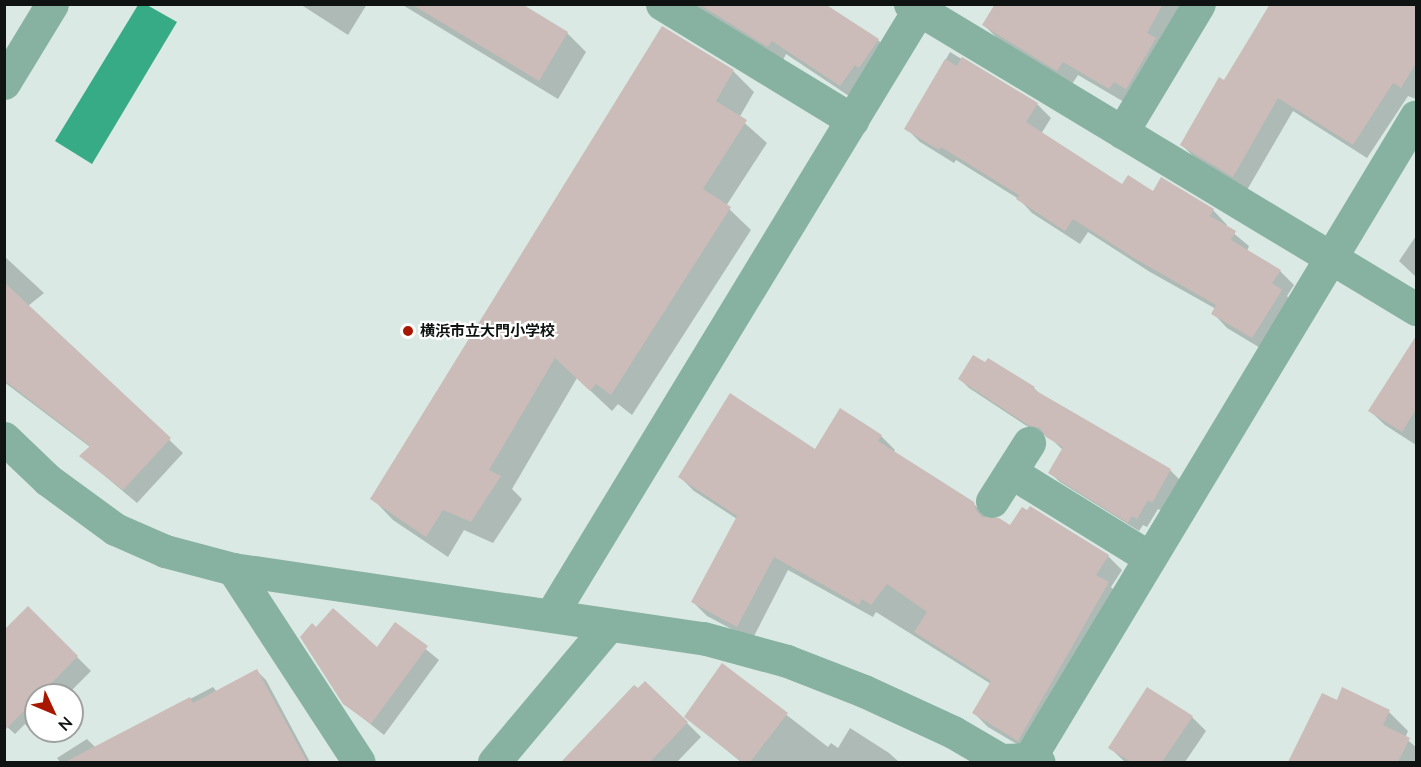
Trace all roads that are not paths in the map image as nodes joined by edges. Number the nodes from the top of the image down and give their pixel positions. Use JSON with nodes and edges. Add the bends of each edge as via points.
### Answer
{"nodes":[{"id":1,"x":52,"y":4,"type":"edge"},
{"id":2,"x":662,"y":4,"type":"edge"},
{"id":3,"x":1199,"y":4,"type":"edge"},
{"id":4,"x":917,"y":6,"type":"edge"},
{"id":5,"x":4,"y":83,"type":"edge"},
{"id":6,"x":1416,"y":116,"type":"edge"},
{"id":7,"x":852,"y":120,"type":"junction"},
{"id":8,"x":1122,"y":132,"type":"junction"},
{"id":9,"x":1332,"y":257,"type":"junction"},
{"id":10,"x":1416,"y":309,"type":"edge"},
{"id":11,"x":4,"y":438,"type":"edge"},
{"id":12,"x":1029,"y":444,"type":"dead end"},
{"id":13,"x":1011,"y":472,"type":"junction"},
{"id":14,"x":992,"y":501,"type":"dead end"},
{"id":15,"x":1150,"y":558,"type":"junction"},
{"id":16,"x":233,"y":569,"type":"junction"},
{"id":17,"x":551,"y":615,"type":"junction"},
{"id":18,"x":608,"y":626,"type":"junction"},
{"id":19,"x":1017,"y":761,"type":"edge"},
{"id":20,"x":359,"y":762,"type":"edge"},
{"id":21,"x":494,"y":762,"type":"edge"}],
"edges":[{"from":1,"to":5,"type":"street"},
{"from":2,"to":7,"type":"street"},
{"from":3,"to":8,"type":"street"},
{"from":4,"to":7,"type":"street"},
{"from":4,"to":8,"type":"street"},
{"from":6,"to":9,"type":"street"},
{"from":7,"to":17,"type":"street"},
{"from":8,"to":9,"type":"street"},
{"from":9,"to":10,"type":"street"},
{"from":9,"to":15,"type":"street"},
{"from":11,"to":16,"type":"street","via":[[48,480],[115,529],[165,551]]},
{"from":12,"to":13,"type":"street"},
{"from":13,"to":14,"type":"street"},
{"from":13,"to":15,"type":"street"},
{"from":15,"to":19,"type":"street"},
{"from":16,"to":17,"type":"street"},
{"from":16,"to":20,"type":"street"},
{"from":17,"to":18,"type":"street"},
{"from":18,"to":19,"type":"street","via":[[703,638],[787,661],[864,691]]},
{"from":18,"to":21,"type":"street"}]}
